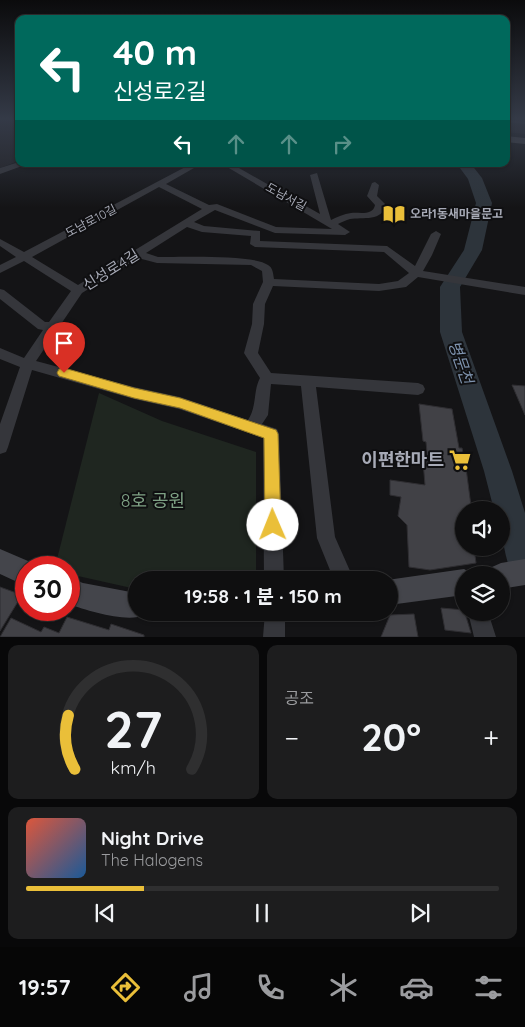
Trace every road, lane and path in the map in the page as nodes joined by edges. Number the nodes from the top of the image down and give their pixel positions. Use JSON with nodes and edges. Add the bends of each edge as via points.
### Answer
{"nodes":[{"id":1,"x":15,"y":165,"type":"edge"},
{"id":2,"x":191,"y":167,"type":"edge"},
{"id":3,"x":231,"y":167,"type":"edge"},
{"id":4,"x":0,"y":171,"type":"edge"},
{"id":5,"x":314,"y":175,"type":"dead end"},
{"id":6,"x":158,"y":184,"type":"junction"},
{"id":7,"x":375,"y":185,"type":"dead end"},
{"id":8,"x":209,"y":209,"type":"junction"},
{"id":9,"x":328,"y":222,"type":"junction"},
{"id":10,"x":187,"y":223,"type":"junction"},
{"id":11,"x":436,"y":234,"type":"dead end"},
{"id":12,"x":0,"y":242,"type":"edge"},
{"id":13,"x":138,"y":254,"type":"junction"},
{"id":14,"x":23,"y":257,"type":"junction"},
{"id":15,"x":0,"y":270,"type":"edge"},
{"id":16,"x":416,"y":273,"type":"junction"},
{"id":17,"x":269,"y":282,"type":"junction"},
{"id":18,"x":78,"y":290,"type":"junction"},
{"id":19,"x":524,"y":291,"type":"edge"},
{"id":20,"x":0,"y":293,"type":"edge"},
{"id":21,"x":53,"y":326,"type":"junction"},
{"id":22,"x":0,"y":353,"type":"edge"},
{"id":23,"x":28,"y":362,"type":"junction"},
{"id":24,"x":267,"y":378,"type":"junction"},
{"id":25,"x":308,"y":382,"type":"junction"},
{"id":26,"x":418,"y":388,"type":"dead end"},
{"id":27,"x":251,"y":428,"type":"junction"},
{"id":28,"x":0,"y":447,"type":"edge"},
{"id":29,"x":0,"y":561,"type":"edge"},
{"id":30,"x":15,"y":568,"type":"edge"},
{"id":31,"x":274,"y":571,"type":"edge"},
{"id":32,"x":340,"y":571,"type":"edge"},
{"id":33,"x":525,"y":572,"type":"edge"},
{"id":34,"x":510,"y":574,"type":"edge"},
{"id":35,"x":455,"y":583,"type":"edge"},
{"id":36,"x":398,"y":591,"type":"edge"},
{"id":37,"x":80,"y":595,"type":"edge"},
{"id":38,"x":128,"y":604,"type":"edge"},
{"id":39,"x":275,"y":621,"type":"edge"},
{"id":40,"x":481,"y":621,"type":"edge"},
{"id":41,"x":274,"y":637,"type":"edge"},
{"id":42,"x":485,"y":637,"type":"edge"}],
"edges":[{"from":1,"to":4,"type":"street"},
{"from":2,"to":6,"type":"street"},
{"from":3,"to":9,"type":"street","name":"도남서길"},
{"from":5,"to":9,"type":"street"},
{"from":6,"to":8,"type":"street"},
{"from":6,"to":14,"type":"street","name":"도남로10길"},
{"from":7,"to":9,"type":"street","via":[[372,196],[380,204],[376,213]]},
{"from":8,"to":9,"type":"street","name":"도남서길","via":[[214,206],[276,230],[345,232]]},
{"from":8,"to":10,"type":"street","name":"신성로4길"},
{"from":10,"to":13,"type":"street","name":"신성로4길"},
{"from":10,"to":16,"type":"street","via":[[202,229],[256,232],[256,244],[387,249]]},
{"from":11,"to":16,"type":"street"},
{"from":12,"to":14,"type":"street"},
{"from":13,"to":17,"type":"street","via":[[157,260],[252,262],[267,270]]},
{"from":13,"to":18,"type":"street","name":"신성로4길"},
{"from":14,"to":15,"type":"street","name":"도남로10길"},
{"from":14,"to":18,"type":"street"},
{"from":16,"to":17,"type":"street","via":[[402,285],[383,289]]},
{"from":16,"to":19,"type":"street"},
{"from":17,"to":24,"type":"street","via":[[259,304],[251,353]]},
{"from":18,"to":21,"type":"street","name":"신성로4길"},
{"from":20,"to":21,"type":"street","via":[[42,326]]},
{"from":21,"to":23,"type":"street","name":"신성로4길"},
{"from":22,"to":23,"type":"street","via":[[10,359]]},
{"from":23,"to":27,"type":"street","via":[[180,403]]},
{"from":23,"to":28,"type":"street","name":"신성로4길"},
{"from":24,"to":25,"type":"street"},
{"from":24,"to":27,"type":"street","via":[[260,415]]},
{"from":25,"to":26,"type":"street"},
{"from":25,"to":32,"type":"street","via":[[326,538]]},
{"from":27,"to":31,"type":"street","via":[[271,434]]},
{"from":29,"to":30,"type":"street"},
{"from":33,"to":34,"type":"street"},
{"from":35,"to":36,"type":"street"},
{"from":37,"to":38,"type":"street"},
{"from":39,"to":41,"type":"street"},
{"from":40,"to":42,"type":"street"}]}
